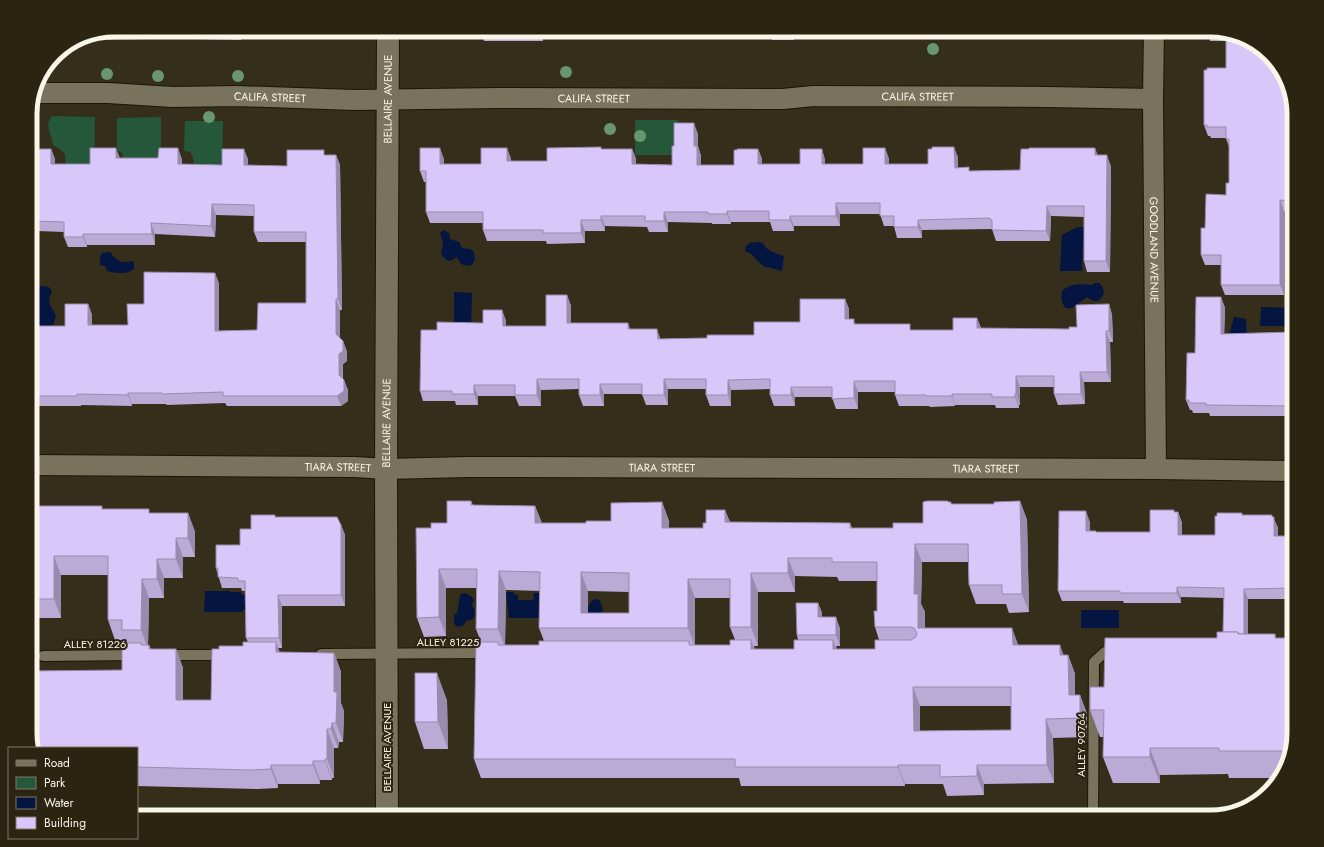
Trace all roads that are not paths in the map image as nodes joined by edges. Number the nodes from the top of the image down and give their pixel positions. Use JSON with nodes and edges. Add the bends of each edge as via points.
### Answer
{"nodes":[{"id":1,"x":388,"y":37,"type":"edge"},
{"id":2,"x":1154,"y":37,"type":"edge"},
{"id":3,"x":40,"y":93,"type":"edge"},
{"id":4,"x":1153,"y":99,"type":"junction"},
{"id":5,"x":389,"y":100,"type":"junction"},
{"id":6,"x":37,"y":465,"type":"edge"},
{"id":7,"x":386,"y":469,"type":"junction"},
{"id":8,"x":1156,"y":469,"type":"junction"},
{"id":9,"x":1287,"y":472,"type":"edge"},
{"id":10,"x":1129,"y":652,"type":"edge"},
{"id":11,"x":496,"y":653,"type":"edge"},
{"id":12,"x":315,"y":654,"type":"edge"},
{"id":13,"x":386,"y":654,"type":"junction"},
{"id":14,"x":235,"y":655,"type":"edge"},
{"id":15,"x":43,"y":656,"type":"dead end"},
{"id":16,"x":387,"y":810,"type":"edge"},
{"id":17,"x":1093,"y":810,"type":"edge"}],
"edges":[{"from":1,"to":5,"type":"street","name":"BELLAIRE AVENUE"},
{"from":2,"to":4,"type":"street","name":"GOODLAND AVENUE"},
{"from":3,"to":5,"type":"street","name":"CALIFA STREET"},
{"from":4,"to":5,"type":"street","name":"CALIFA STREET","via":[[813,96],[784,99]]},
{"from":4,"to":8,"type":"street","name":"GOODLAND AVENUE"},
{"from":5,"to":7,"type":"street","name":"BELLAIRE AVENUE"},
{"from":6,"to":7,"type":"street","name":"TIARA STREET"},
{"from":7,"to":8,"type":"street","name":"TIARA STREET"},
{"from":7,"to":13,"type":"street","name":"BELLAIRE AVENUE"},
{"from":8,"to":9,"type":"street","name":"TIARA STREET"},
{"from":10,"to":17,"type":"lane","name":"ALLEY 90764","via":[[1105,652],[1094,662]]},
{"from":11,"to":13,"type":"lane","name":"ALLEY 81225"},
{"from":12,"to":13,"type":"lane"},
{"from":13,"to":16,"type":"street","name":"BELLAIRE AVENUE"},
{"from":14,"to":15,"type":"lane","name":"ALLEY 81226"}]}
